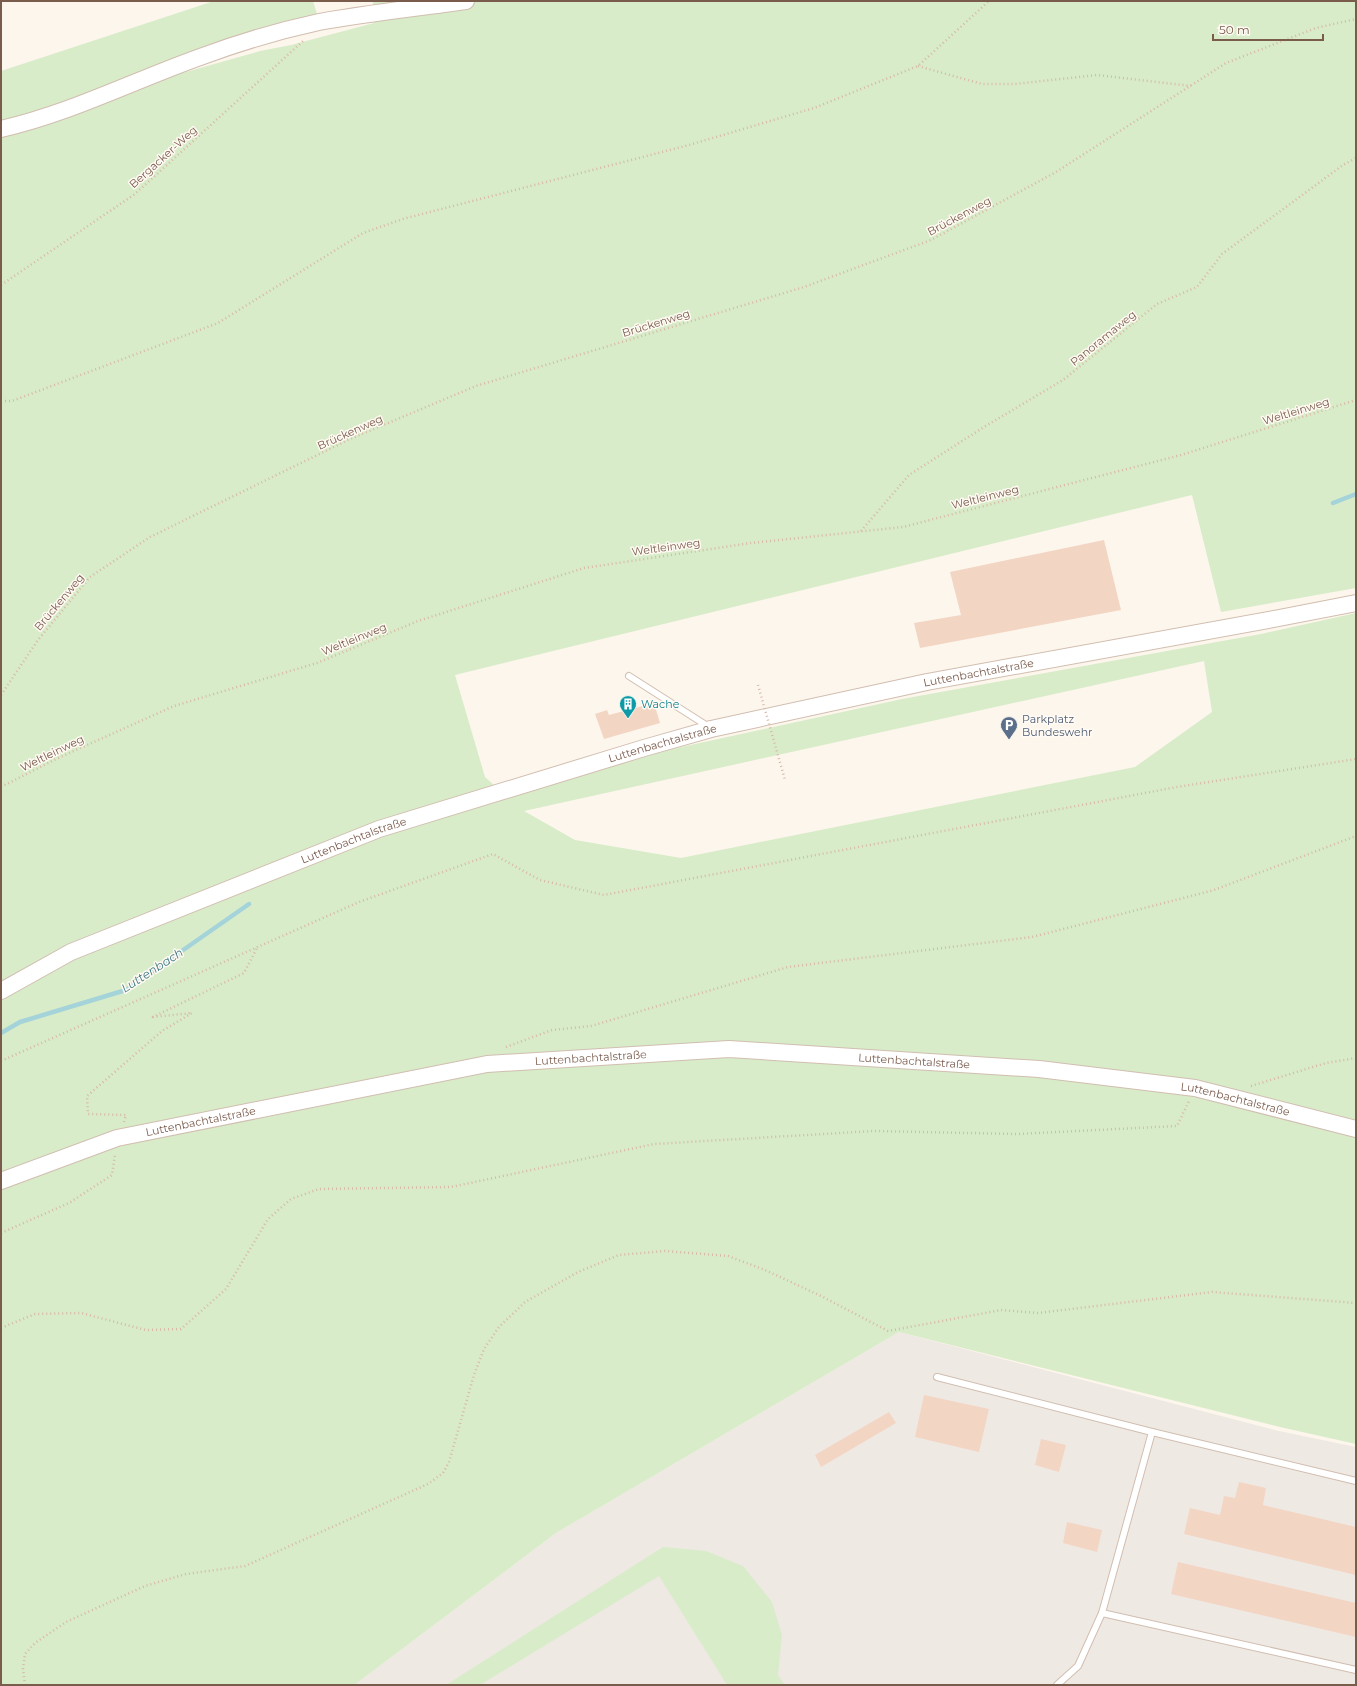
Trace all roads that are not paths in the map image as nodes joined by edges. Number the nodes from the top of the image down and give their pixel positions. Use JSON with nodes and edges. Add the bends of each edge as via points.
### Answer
{"nodes":[{"id":1,"x":466,"y":1,"type":"edge"},
{"id":2,"x":1,"y":129,"type":"edge"},
{"id":3,"x":1356,"y":603,"type":"edge"},
{"id":4,"x":629,"y":676,"type":"dead end"},
{"id":5,"x":712,"y":729,"type":"junction"},
{"id":6,"x":1,"y":991,"type":"edge"},
{"id":7,"x":1356,"y":1129,"type":"edge"},
{"id":8,"x":1,"y":1180,"type":"edge"},
{"id":9,"x":937,"y":1376,"type":"dead end"},
{"id":10,"x":1152,"y":1432,"type":"junction"},
{"id":11,"x":1356,"y":1481,"type":"edge"},
{"id":12,"x":1102,"y":1613,"type":"junction"},
{"id":13,"x":1356,"y":1670,"type":"edge"},
{"id":14,"x":1057,"y":1685,"type":"edge"}],
"edges":[{"from":1,"to":2,"type":"street","via":[[355,16],[295,28],[203,56],[101,96]]},
{"from":3,"to":5,"type":"street","name":"Luttenbachtalstraße","via":[[927,682]]},
{"from":4,"to":5,"type":"lane"},
{"from":5,"to":6,"type":"street","name":"Luttenbachtalstraße","via":[[379,829],[71,952]]},
{"from":7,"to":8,"type":"street","name":"Luttenbachtalstraße","via":[[1196,1088],[1039,1069],[729,1049],[487,1064],[117,1138]]},
{"from":9,"to":10,"type":"lane"},
{"from":10,"to":11,"type":"lane"},
{"from":10,"to":12,"type":"lane"},
{"from":12,"to":13,"type":"lane"},
{"from":12,"to":14,"type":"lane","via":[[1078,1666]]}]}
